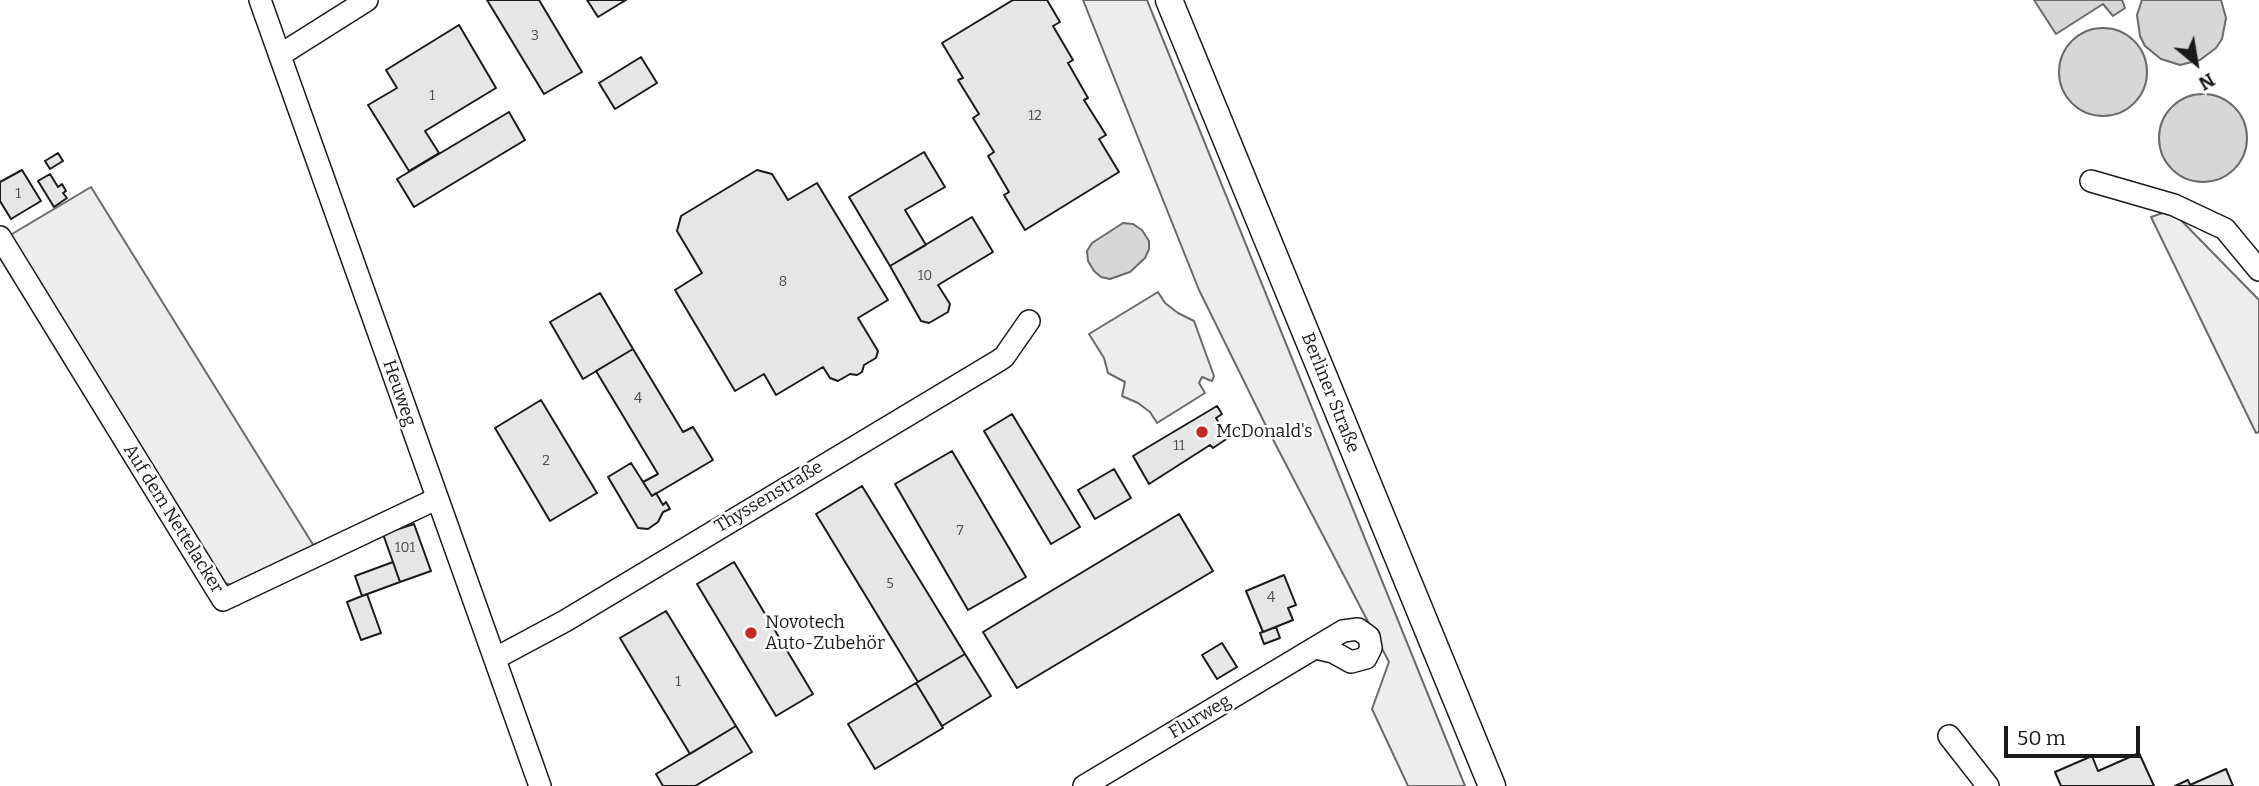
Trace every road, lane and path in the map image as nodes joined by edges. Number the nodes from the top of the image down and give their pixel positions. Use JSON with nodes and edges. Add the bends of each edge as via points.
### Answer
{"nodes":[{"id":1,"x":260,"y":0,"type":"edge"},
{"id":2,"x":367,"y":0,"type":"edge"},
{"id":3,"x":1169,"y":0,"type":"edge"},
{"id":4,"x":280,"y":55,"type":"junction"},
{"id":5,"x":2091,"y":181,"type":"dead end"},
{"id":6,"x":0,"y":237,"type":"edge"},
{"id":7,"x":2259,"y":270,"type":"edge"},
{"id":8,"x":1029,"y":321,"type":"dead end"},
{"id":9,"x":436,"y":499,"type":"junction"},
{"id":10,"x":1316,"y":648,"type":"dead end"},
{"id":11,"x":496,"y":658,"type":"junction"},
{"id":12,"x":1949,"y":736,"type":"dead end"},
{"id":13,"x":540,"y":786,"type":"edge"},
{"id":14,"x":1084,"y":786,"type":"edge"},
{"id":15,"x":1492,"y":786,"type":"edge"},
{"id":16,"x":1988,"y":786,"type":"edge"}],
"edges":[{"from":1,"to":4,"type":"street","name":"Heuweg"},
{"from":2,"to":4,"type":"street"},
{"from":3,"to":15,"type":"main road","name":"Berliner Straße"},
{"from":4,"to":9,"type":"street","name":"Heuweg"},
{"from":5,"to":7,"type":"street","via":[[2174,205],[2225,229]]},
{"from":6,"to":9,"type":"street","name":"Auf dem Nettelacker","via":[[223,600]]},
{"from":8,"to":11,"type":"street","name":"Thyssenstraße","via":[[998,361]]},
{"from":9,"to":11,"type":"street","name":"Heuweg"},
{"from":10,"to":14,"type":"street","name":"Flurweg"},
{"from":11,"to":13,"type":"street","name":"Heuweg"},
{"from":12,"to":16,"type":"street"}]}
